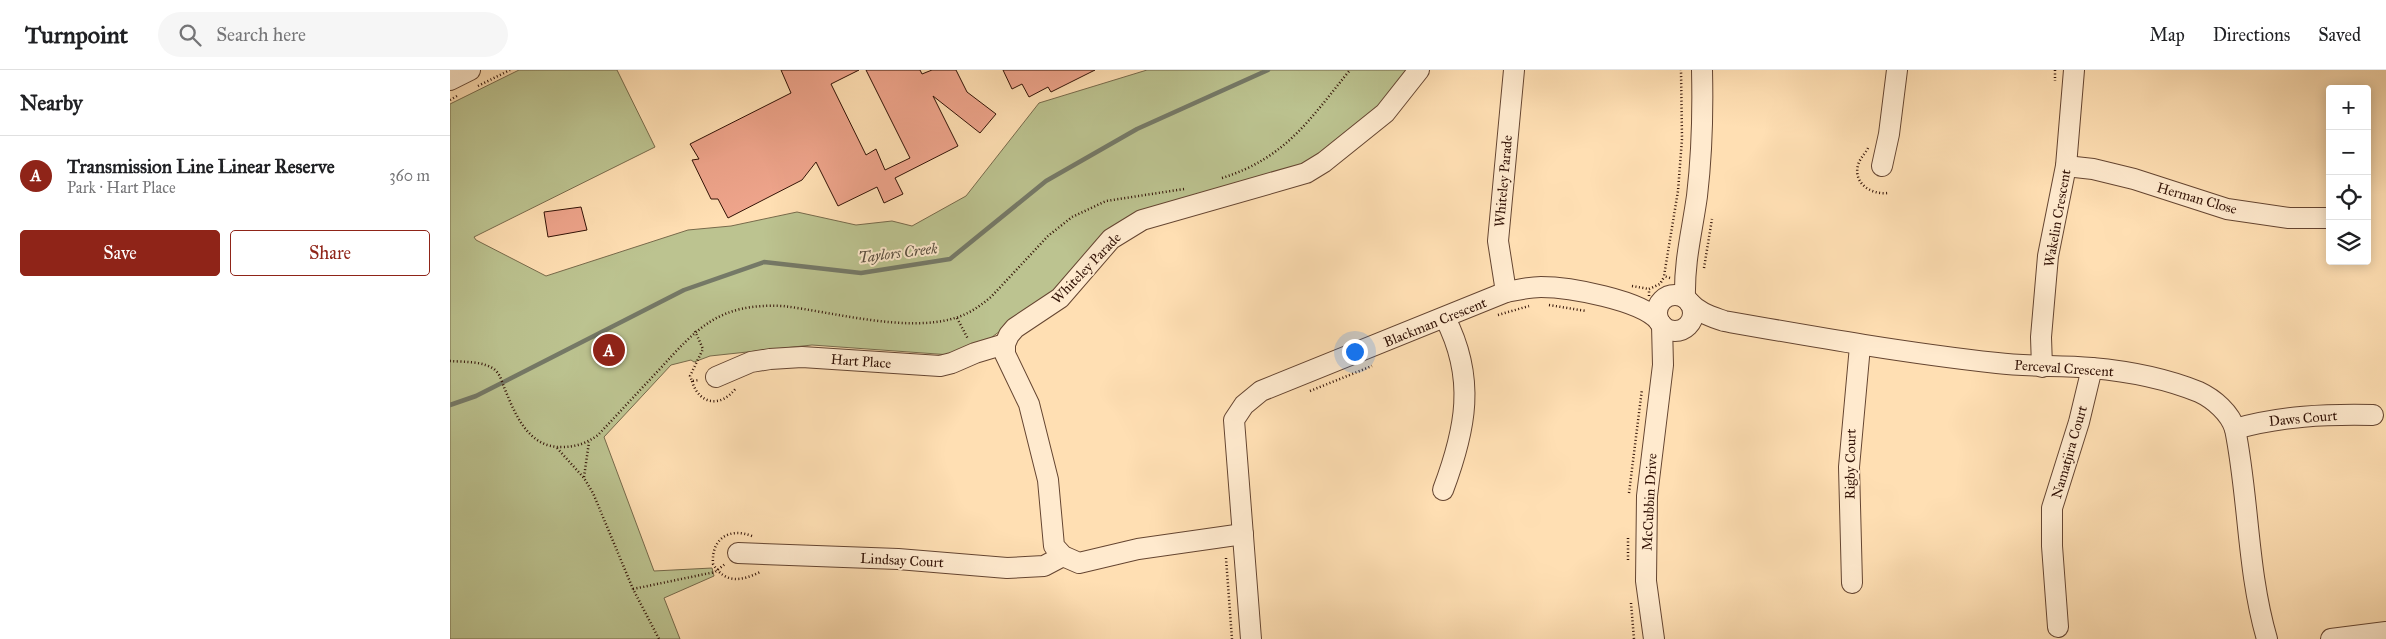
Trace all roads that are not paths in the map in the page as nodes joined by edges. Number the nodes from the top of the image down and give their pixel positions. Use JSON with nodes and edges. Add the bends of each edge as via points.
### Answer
{"nodes":[{"id":1,"x":470,"y":70,"type":"edge"},
{"id":2,"x":1419,"y":70,"type":"edge"},
{"id":3,"x":1514,"y":70,"type":"edge"},
{"id":4,"x":1702,"y":70,"type":"edge"},
{"id":5,"x":1896,"y":70,"type":"edge"},
{"id":6,"x":2074,"y":70,"type":"edge"},
{"id":7,"x":450,"y":80,"type":"edge"},
{"id":8,"x":1882,"y":166,"type":"dead end"},
{"id":9,"x":2066,"y":166,"type":"junction"},
{"id":10,"x":2326,"y":218,"type":"edge"},
{"id":11,"x":1506,"y":292,"type":"junction"},
{"id":12,"x":1632,"y":295,"type":"junction"},
{"id":13,"x":1672,"y":297,"type":"junction"},
{"id":14,"x":1445,"y":318,"type":"junction"},
{"id":15,"x":1724,"y":321,"type":"junction"},
{"id":16,"x":1660,"y":323,"type":"junction"},
{"id":17,"x":1684,"y":329,"type":"junction"},
{"id":18,"x":1005,"y":344,"type":"junction"},
{"id":19,"x":1860,"y":346,"type":"junction"},
{"id":20,"x":1663,"y":365,"type":"junction"},
{"id":21,"x":2042,"y":367,"type":"junction"},
{"id":22,"x":2092,"y":368,"type":"junction"},
{"id":23,"x":716,"y":377,"type":"road end"},
{"id":24,"x":2373,"y":415,"type":"dead end"},
{"id":25,"x":2235,"y":429,"type":"junction"},
{"id":26,"x":1443,"y":490,"type":"dead end"},
{"id":27,"x":1234,"y":535,"type":"junction"},
{"id":28,"x":738,"y":553,"type":"road end"},
{"id":29,"x":1063,"y":556,"type":"junction"},
{"id":30,"x":1852,"y":583,"type":"dead end"},
{"id":31,"x":2058,"y":627,"type":"dead end"},
{"id":32,"x":2386,"y":632,"type":"edge"},
{"id":33,"x":1251,"y":639,"type":"edge"},
{"id":34,"x":1654,"y":639,"type":"edge"},
{"id":35,"x":2267,"y":639,"type":"edge"},
{"id":36,"x":2332,"y":639,"type":"edge"}],
"edges":[{"from":1,"to":7,"type":"street"},
{"from":2,"to":18,"type":"street","name":"Whiteley Parade","via":[[1385,113],[1306,173],[1142,220],[1126,228],[1099,251],[1060,298],[1015,328]]},
{"from":3,"to":11,"type":"street","name":"Whiteley Parade","via":[[1498,241]]},
{"from":4,"to":13,"type":"street","via":[[1704,117],[1701,159],[1685,266]]},
{"from":5,"to":8,"type":"street"},
{"from":6,"to":9,"type":"street","name":"Wakelin Crescent"},
{"from":9,"to":10,"type":"street","name":"Herman Close","via":[[2134,179],[2227,209],[2289,218]]},
{"from":9,"to":21,"type":"street","name":"Wakelin Crescent","via":[[2048,256],[2041,337]]},
{"from":11,"to":12,"type":"street","name":"Blackman Crescent","via":[[1552,288]]},
{"from":11,"to":14,"type":"street","name":"Blackman Crescent"},
{"from":12,"to":13,"type":"street","name":"Blackman Crescent","via":[[1655,303]]},
{"from":12,"to":16,"type":"street","name":"Blackman Crescent"},
{"from":13,"to":15,"type":"street","name":"Perceval Crescent"},
{"from":13,"to":16,"type":"street","name":"McCubbin Drive","via":[[1658,311]]},
{"from":13,"to":17,"type":"street","via":[[1693,318]]},
{"from":14,"to":26,"type":"street","via":[[1459,348],[1466,393],[1461,434]]},
{"from":14,"to":27,"type":"street","name":"Blackman Crescent","via":[[1261,391],[1244,405],[1234,420]]},
{"from":15,"to":17,"type":"street","name":"Perceval Crescent","via":[[1696,324]]},
{"from":15,"to":19,"type":"street","name":"Perceval Crescent"},
{"from":16,"to":17,"type":"street","via":[[1670,330]]},
{"from":16,"to":20,"type":"street","name":"McCubbin Drive"},
{"from":17,"to":20,"type":"street","name":"McCubbin Drive","via":[[1670,346]]},
{"from":18,"to":23,"type":"street","name":"Hart Place","via":[[940,366],[802,357],[770,358],[751,362]]},
{"from":18,"to":29,"type":"street","via":[[1005,354],[1029,404],[1048,480],[1053,540]]},
{"from":19,"to":21,"type":"street","name":"Perceval Crescent"},
{"from":19,"to":30,"type":"street","name":"Rigby Court","via":[[1849,467]]},
{"from":20,"to":34,"type":"street","name":"McCubbin Drive","via":[[1647,496],[1646,581]]},
{"from":21,"to":22,"type":"street","name":"Perceval Crescent"},
{"from":22,"to":25,"type":"street","name":"Perceval Crescent","via":[[2199,392],[2223,409]]},
{"from":22,"to":31,"type":"street","name":"Namatjira Court","via":[[2080,422],[2052,508]]},
{"from":24,"to":25,"type":"street","name":"Daws Court","via":[[2284,418]]},
{"from":25,"to":35,"type":"street","name":"Perceval Crescent","via":[[2254,578]]},
{"from":27,"to":29,"type":"street","via":[[1138,549],[1078,563]]},
{"from":27,"to":33,"type":"street","name":"Blackman Crescent"},
{"from":28,"to":29,"type":"street","name":"Lindsay Court","via":[[898,559],[1007,568],[1044,566]]},
{"from":32,"to":36,"type":"street"}]}
